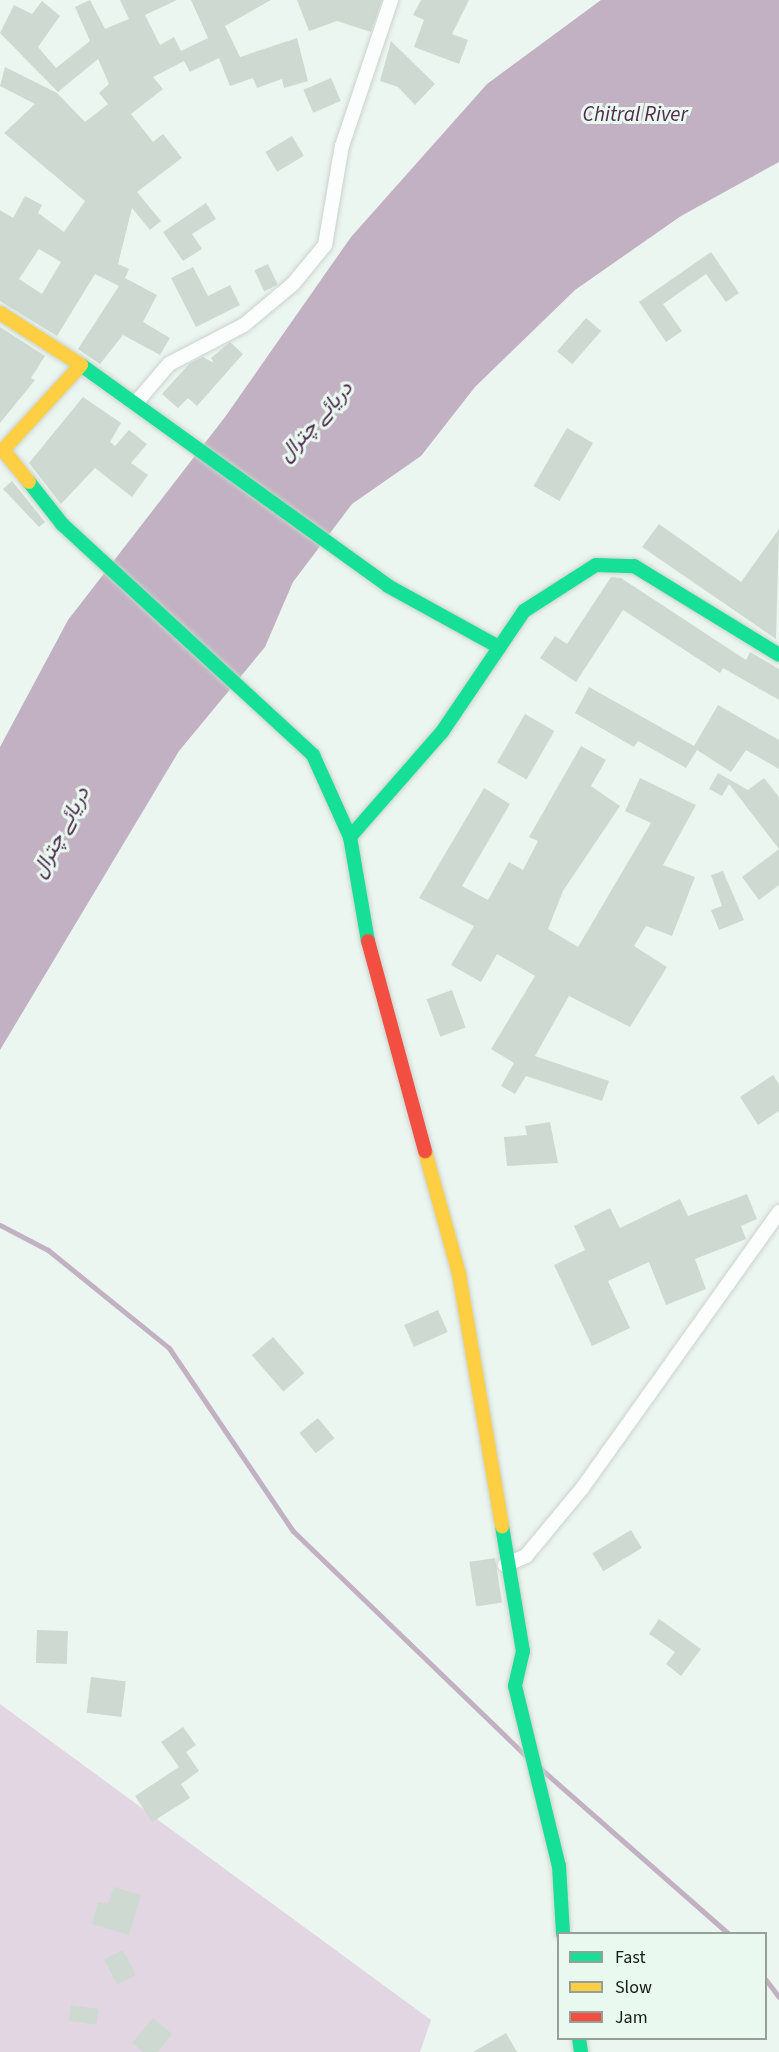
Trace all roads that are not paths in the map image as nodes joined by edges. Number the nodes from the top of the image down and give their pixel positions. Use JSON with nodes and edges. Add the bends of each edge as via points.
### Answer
{"nodes":[{"id":1,"x":391,"y":0,"type":"edge"},
{"id":2,"x":0,"y":313,"type":"edge"},
{"id":3,"x":81,"y":364,"type":"junction"},
{"id":4,"x":135,"y":404,"type":"junction"},
{"id":5,"x":499,"y":647,"type":"junction"},
{"id":6,"x":779,"y":656,"type":"edge"},
{"id":7,"x":350,"y":837,"type":"junction"},
{"id":8,"x":779,"y":1212,"type":"edge"},
{"id":9,"x":505,"y":1565,"type":"junction"},
{"id":10,"x":563,"y":1932,"type":"edge"}],
"edges":[{"from":1,"to":4,"type":"street","via":[[342,146],[325,245],[293,284],[244,325],[169,364]]},
{"from":2,"to":3,"type":"street"},
{"from":3,"to":4,"type":"street"},
{"from":3,"to":7,"type":"street","via":[[3,450],[62,524],[313,755]]},
{"from":4,"to":5,"type":"street","via":[[160,427],[388,586]]},
{"from":5,"to":6,"type":"street","via":[[524,611],[596,565],[634,566]]},
{"from":5,"to":7,"type":"street","via":[[442,732]]},
{"from":7,"to":9,"type":"street","via":[[370,954],[459,1274]]},
{"from":8,"to":9,"type":"street","via":[[583,1487],[526,1556]]},
{"from":9,"to":10,"type":"street","via":[[523,1651],[515,1686],[559,1866]]}]}
